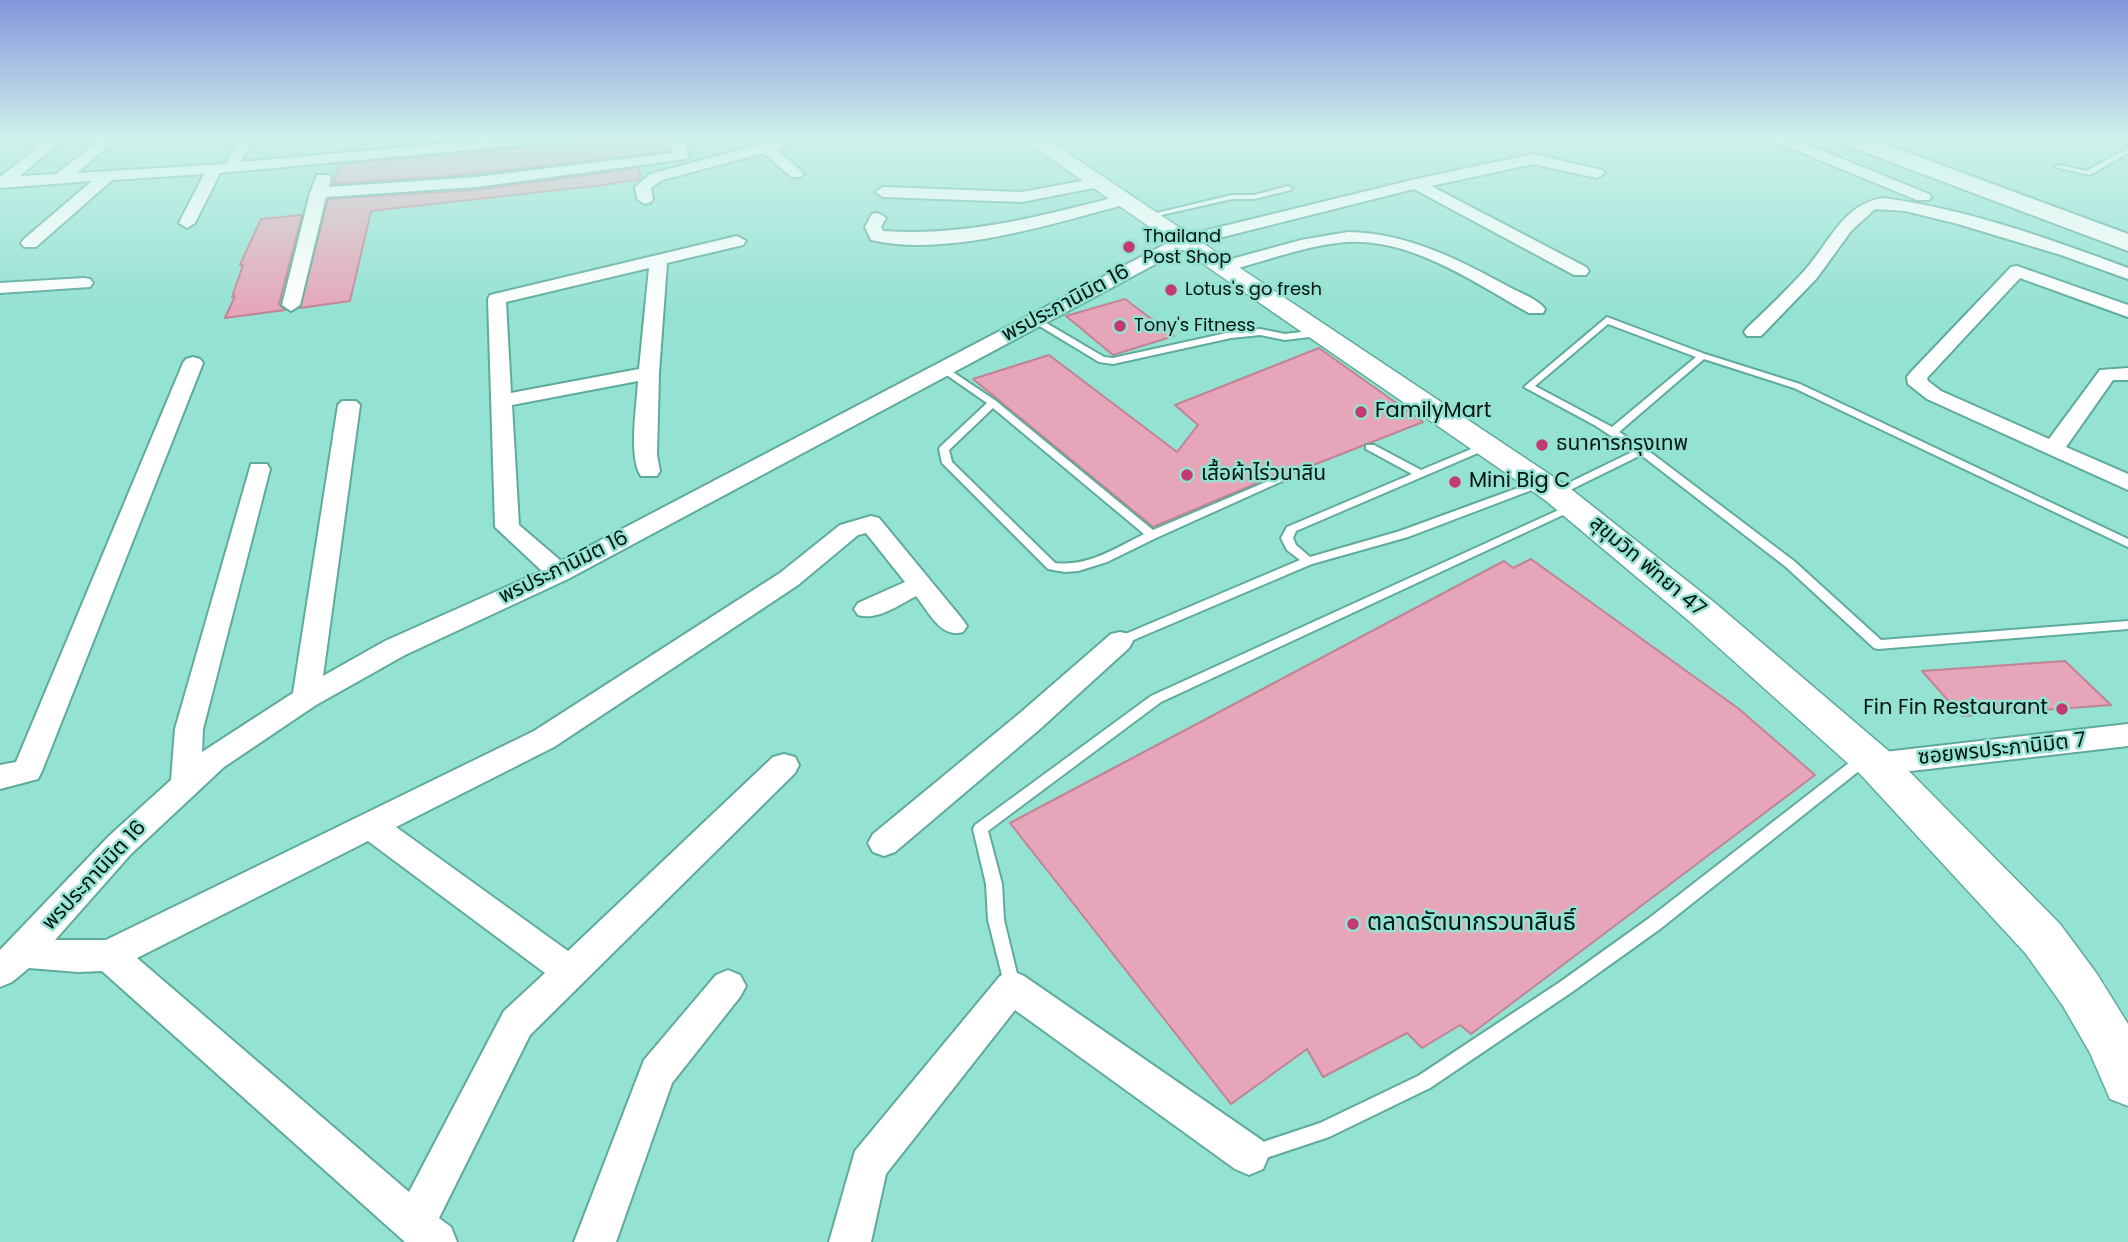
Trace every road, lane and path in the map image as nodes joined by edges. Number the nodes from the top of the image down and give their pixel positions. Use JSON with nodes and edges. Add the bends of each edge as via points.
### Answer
{"nodes":[{"id":1,"x":84,"y":196,"type":"edge"},
{"id":2,"x":205,"y":196,"type":"edge"},
{"id":3,"x":318,"y":196,"type":"edge"},
{"id":4,"x":644,"y":196,"type":"edge"},
{"id":5,"x":993,"y":196,"type":"edge"},
{"id":6,"x":1119,"y":196,"type":"edge"},
{"id":7,"x":1258,"y":196,"type":"edge"},
{"id":8,"x":1368,"y":196,"type":"edge"},
{"id":9,"x":1439,"y":196,"type":"edge"},
{"id":10,"x":1922,"y":196,"type":"edge"},
{"id":11,"x":2003,"y":196,"type":"edge"},
{"id":12,"x":645,"y":199,"type":"dead end"},
{"id":13,"x":1124,"y":199,"type":"junction"},
{"id":14,"x":878,"y":218,"type":"dead end"},
{"id":15,"x":187,"y":223,"type":"dead end"},
{"id":16,"x":737,"y":241,"type":"dead end"},
{"id":17,"x":1185,"y":241,"type":"junction"},
{"id":18,"x":30,"y":243,"type":"dead end"},
{"id":19,"x":2128,"y":243,"type":"edge"},
{"id":20,"x":2067,"y":251,"type":"junction"},
{"id":21,"x":658,"y":260,"type":"junction"},
{"id":22,"x":1223,"y":267,"type":"junction"},
{"id":23,"x":1580,"y":271,"type":"dead end"},
{"id":24,"x":2128,"y":274,"type":"edge"},
{"id":25,"x":84,"y":283,"type":"dead end"},
{"id":26,"x":0,"y":288,"type":"edge"},
{"id":27,"x":291,"y":305,"type":"dead end"},
{"id":28,"x":1536,"y":309,"type":"dead end"},
{"id":29,"x":2128,"y":311,"type":"edge"},
{"id":30,"x":1036,"y":320,"type":"junction"},
{"id":31,"x":1754,"y":332,"type":"dead end"},
{"id":32,"x":1318,"y":333,"type":"junction"},
{"id":33,"x":1702,"y":356,"type":"junction"},
{"id":34,"x":193,"y":363,"type":"dead end"},
{"id":35,"x":944,"y":369,"type":"junction"},
{"id":36,"x":649,"y":373,"type":"junction"},
{"id":37,"x":2128,"y":374,"type":"edge"},
{"id":38,"x":501,"y":401,"type":"junction"},
{"id":39,"x":993,"y":403,"type":"junction"},
{"id":40,"x":349,"y":405,"type":"dead end"},
{"id":41,"x":1613,"y":432,"type":"junction"},
{"id":42,"x":1488,"y":445,"type":"junction"},
{"id":43,"x":1370,"y":447,"type":"dead end"},
{"id":44,"x":2053,"y":449,"type":"junction"},
{"id":45,"x":1642,"y":451,"type":"junction"},
{"id":46,"x":259,"y":469,"type":"dead end"},
{"id":47,"x":649,"y":471,"type":"dead end"},
{"id":48,"x":1419,"y":473,"type":"junction"},
{"id":49,"x":1284,"y":478,"type":"dead end"},
{"id":50,"x":2128,"y":483,"type":"edge"},
{"id":51,"x":1557,"y":494,"type":"junction"},
{"id":52,"x":1152,"y":535,"type":"junction"},
{"id":53,"x":2128,"y":543,"type":"edge"},
{"id":54,"x":1308,"y":561,"type":"junction"},
{"id":55,"x":559,"y":573,"type":"junction"},
{"id":56,"x":919,"y":585,"type":"junction"},
{"id":57,"x":867,"y":609,"type":"dead end"},
{"id":58,"x":2128,"y":625,"type":"edge"},
{"id":59,"x":954,"y":626,"type":"dead end"},
{"id":60,"x":1120,"y":641,"type":"joint"},
{"id":61,"x":306,"y":698,"type":"junction"},
{"id":62,"x":2128,"y":735,"type":"edge"},
{"id":63,"x":1871,"y":760,"type":"junction"},
{"id":64,"x":784,"y":765,"type":"dead end"},
{"id":65,"x":0,"y":777,"type":"edge"},
{"id":66,"x":186,"y":785,"type":"junction"},
{"id":67,"x":370,"y":825,"type":"junction"},
{"id":68,"x":884,"y":843,"type":"dead end"},
{"id":69,"x":109,"y":955,"type":"junction"},
{"id":70,"x":12,"y":962,"type":"edge"},
{"id":71,"x":569,"y":971,"type":"junction"},
{"id":72,"x":728,"y":986,"type":"dead end"},
{"id":73,"x":1012,"y":987,"type":"junction"},
{"id":74,"x":2128,"y":1081,"type":"edge"},
{"id":75,"x":1249,"y":1154,"type":"joint"},
{"id":76,"x":426,"y":1233,"type":"edge"},
{"id":77,"x":595,"y":1242,"type":"edge"},
{"id":78,"x":850,"y":1242,"type":"edge"}],
"edges":[{"from":1,"to":18,"type":"street"},
{"from":2,"to":15,"type":"street"},
{"from":3,"to":27,"type":"street"},
{"from":4,"to":12,"type":"street"},
{"from":5,"to":13,"type":"street"},
{"from":6,"to":13,"type":"street","name":"สุขุมวิท พัทยา 47"},
{"from":7,"to":13,"type":"lane"},
{"from":8,"to":17,"type":"street","name":"พรประภานิมิต 16"},
{"from":9,"to":23,"type":"street"},
{"from":10,"to":20,"type":"street"},
{"from":11,"to":19,"type":"highway"},
{"from":13,"to":14,"type":"street","via":[[968,236],[877,236],[873,227]]},
{"from":13,"to":17,"type":"street","name":"สุขุมวิท พัทยา 47"},
{"from":16,"to":21,"type":"street"},
{"from":17,"to":22,"type":"street","name":"สุขุมวิท พัทยา 47"},
{"from":17,"to":30,"type":"street","name":"พรประภานิมิต 16"},
{"from":20,"to":24,"type":"street"},
{"from":20,"to":31,"type":"street","via":[[1934,213],[1877,202],[1857,215],[1811,274]]},
{"from":21,"to":36,"type":"street"},
{"from":21,"to":38,"type":"street","via":[[496,299]]},
{"from":22,"to":28,"type":"street","via":[[1350,236],[1380,240],[1412,247]]},
{"from":22,"to":32,"type":"street","name":"สุขุมวิท พัทยา 47"},
{"from":25,"to":26,"type":"street"},
{"from":29,"to":44,"type":"street","via":[[2017,271],[1917,377],[1917,384],[1934,395]]},
{"from":30,"to":32,"type":"lane","via":[[1102,360],[1113,361],[1231,335]]},
{"from":30,"to":35,"type":"street","name":"พรประภานิมิต 16"},
{"from":32,"to":42,"type":"street","name":"สุขุมวิท พัทยา 47"},
{"from":33,"to":41,"type":"lane"},
{"from":33,"to":41,"type":"lane","via":[[1607,320],[1529,387]]},
{"from":33,"to":53,"type":"lane","via":[[1797,386]]},
{"from":34,"to":65,"type":"street","via":[[27,771]]},
{"from":35,"to":39,"type":"lane"},
{"from":35,"to":55,"type":"street","name":"พรประภานิมิต 16"},
{"from":36,"to":38,"type":"street"},
{"from":36,"to":47,"type":"street"},
{"from":37,"to":44,"type":"street","via":[[2108,374]]},
{"from":38,"to":55,"type":"street","via":[[507,527]]},
{"from":39,"to":52,"type":"lane"},
{"from":39,"to":52,"type":"lane","via":[[944,449],[947,463],[1052,566],[1067,570],[1087,567]]},
{"from":40,"to":61,"type":"street"},
{"from":41,"to":45,"type":"lane"},
{"from":42,"to":48,"type":"lane"},
{"from":42,"to":51,"type":"street","name":"สุขุมวิท พัทยา 47"},
{"from":43,"to":48,"type":"lane"},
{"from":44,"to":50,"type":"street"},
{"from":45,"to":51,"type":"lane"},
{"from":45,"to":58,"type":"lane","via":[[1790,564],[1878,645]]},
{"from":46,"to":66,"type":"street","via":[[189,729]]},
{"from":48,"to":54,"type":"lane","via":[[1291,529],[1287,538],[1291,547]]},
{"from":49,"to":52,"type":"lane"},
{"from":51,"to":54,"type":"lane"},
{"from":51,"to":63,"type":"street","name":"สุขุมวิท พัทยา 47","via":[[1702,612]]},
{"from":51,"to":73,"type":"lane","via":[[1156,699],[980,829]]},
{"from":54,"to":60,"type":"lane"},
{"from":55,"to":61,"type":"street","name":"พรประภานิมิต 16","via":[[395,648]]},
{"from":56,"to":57,"type":"street"},
{"from":56,"to":59,"type":"street"},
{"from":56,"to":67,"type":"street","via":[[871,523],[849,530],[789,579],[544,738]]},
{"from":60,"to":68,"type":"street"},
{"from":61,"to":66,"type":"street","name":"พรประภานิมิต 16","via":[[214,759]]},
{"from":62,"to":63,"type":"street","name":"ซอยพรประภานิมิต 7"},
{"from":63,"to":74,"type":"street","name":"สุขุมวิท พัทยา 47","via":[[2043,940],[2080,990]]},
{"from":63,"to":75,"type":"lane","via":[[1654,924],[1424,1082],[1323,1131]]},
{"from":64,"to":71,"type":"street"},
{"from":66,"to":70,"type":"street","name":"พรประภานิมิต 16","via":[[120,845]]},
{"from":67,"to":69,"type":"street"},
{"from":67,"to":71,"type":"street"},
{"from":69,"to":70,"type":"street"},
{"from":69,"to":76,"type":"street"},
{"from":71,"to":76,"type":"street","via":[[517,1023]]},
{"from":72,"to":77,"type":"street","via":[[657,1073]]},
{"from":73,"to":75,"type":"street"},
{"from":73,"to":78,"type":"street","via":[[869,1165]]}]}
